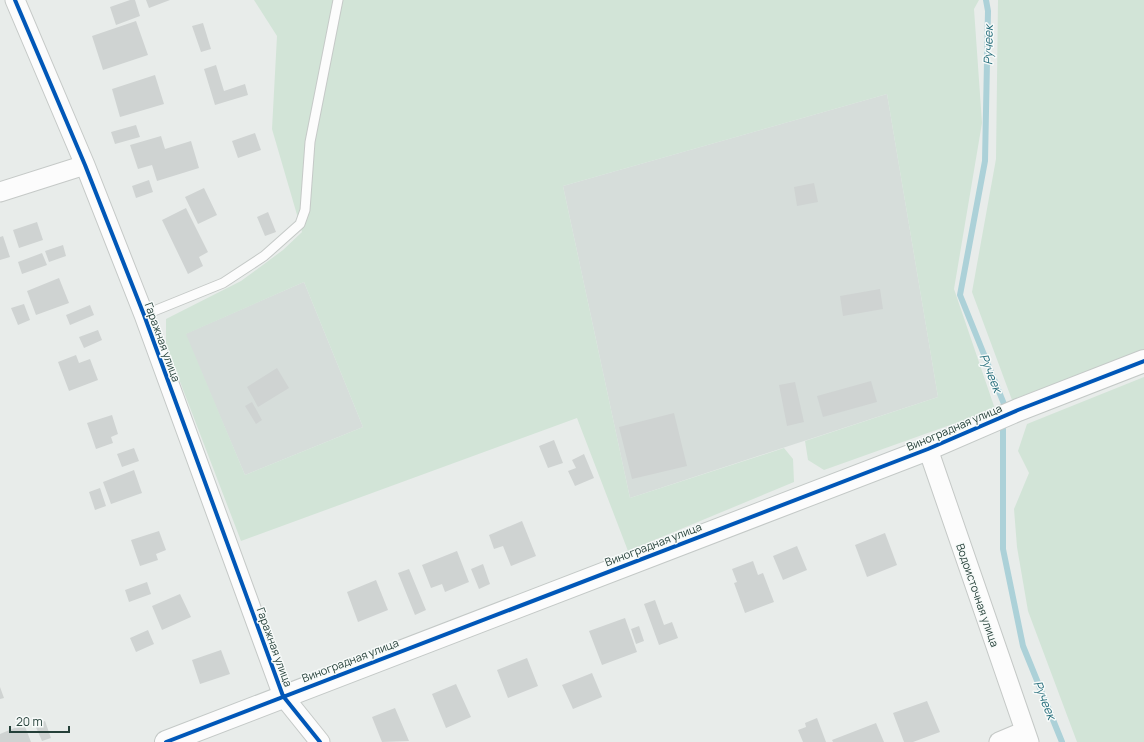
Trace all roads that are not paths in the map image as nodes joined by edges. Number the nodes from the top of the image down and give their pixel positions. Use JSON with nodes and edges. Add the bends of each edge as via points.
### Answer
{"nodes":[{"id":1,"x":15,"y":0,"type":"edge"},
{"id":2,"x":338,"y":0,"type":"edge"},
{"id":3,"x":85,"y":165,"type":"junction"},
{"id":4,"x":0,"y":192,"type":"edge"},
{"id":5,"x":144,"y":315,"type":"junction"},
{"id":6,"x":1144,"y":361,"type":"edge"},
{"id":7,"x":928,"y":448,"type":"junction"},
{"id":8,"x":283,"y":696,"type":"junction"},
{"id":9,"x":1027,"y":737,"type":"edge"},
{"id":10,"x":166,"y":742,"type":"edge"},
{"id":11,"x":320,"y":742,"type":"edge"},
{"id":12,"x":999,"y":742,"type":"edge"}],
"edges":[{"from":1,"to":3,"type":"street","name":"Гаражная улица"},
{"from":2,"to":5,"type":"lane","via":[[310,142],[305,210],[300,224],[264,256],[223,283]]},
{"from":3,"to":4,"type":"street"},
{"from":3,"to":5,"type":"street","name":"Гаражная улица"},
{"from":5,"to":8,"type":"street","name":"Гаражная улица"},
{"from":6,"to":7,"type":"street","name":"Виноградная улица"},
{"from":7,"to":8,"type":"street","name":"Виноградная улица"},
{"from":7,"to":9,"type":"street","name":"Водоисточная улица"},
{"from":8,"to":10,"type":"street","name":"Виноградная улица"},
{"from":8,"to":11,"type":"street","name":"Гаражная улица"},
{"from":9,"to":12,"type":"street"}]}
